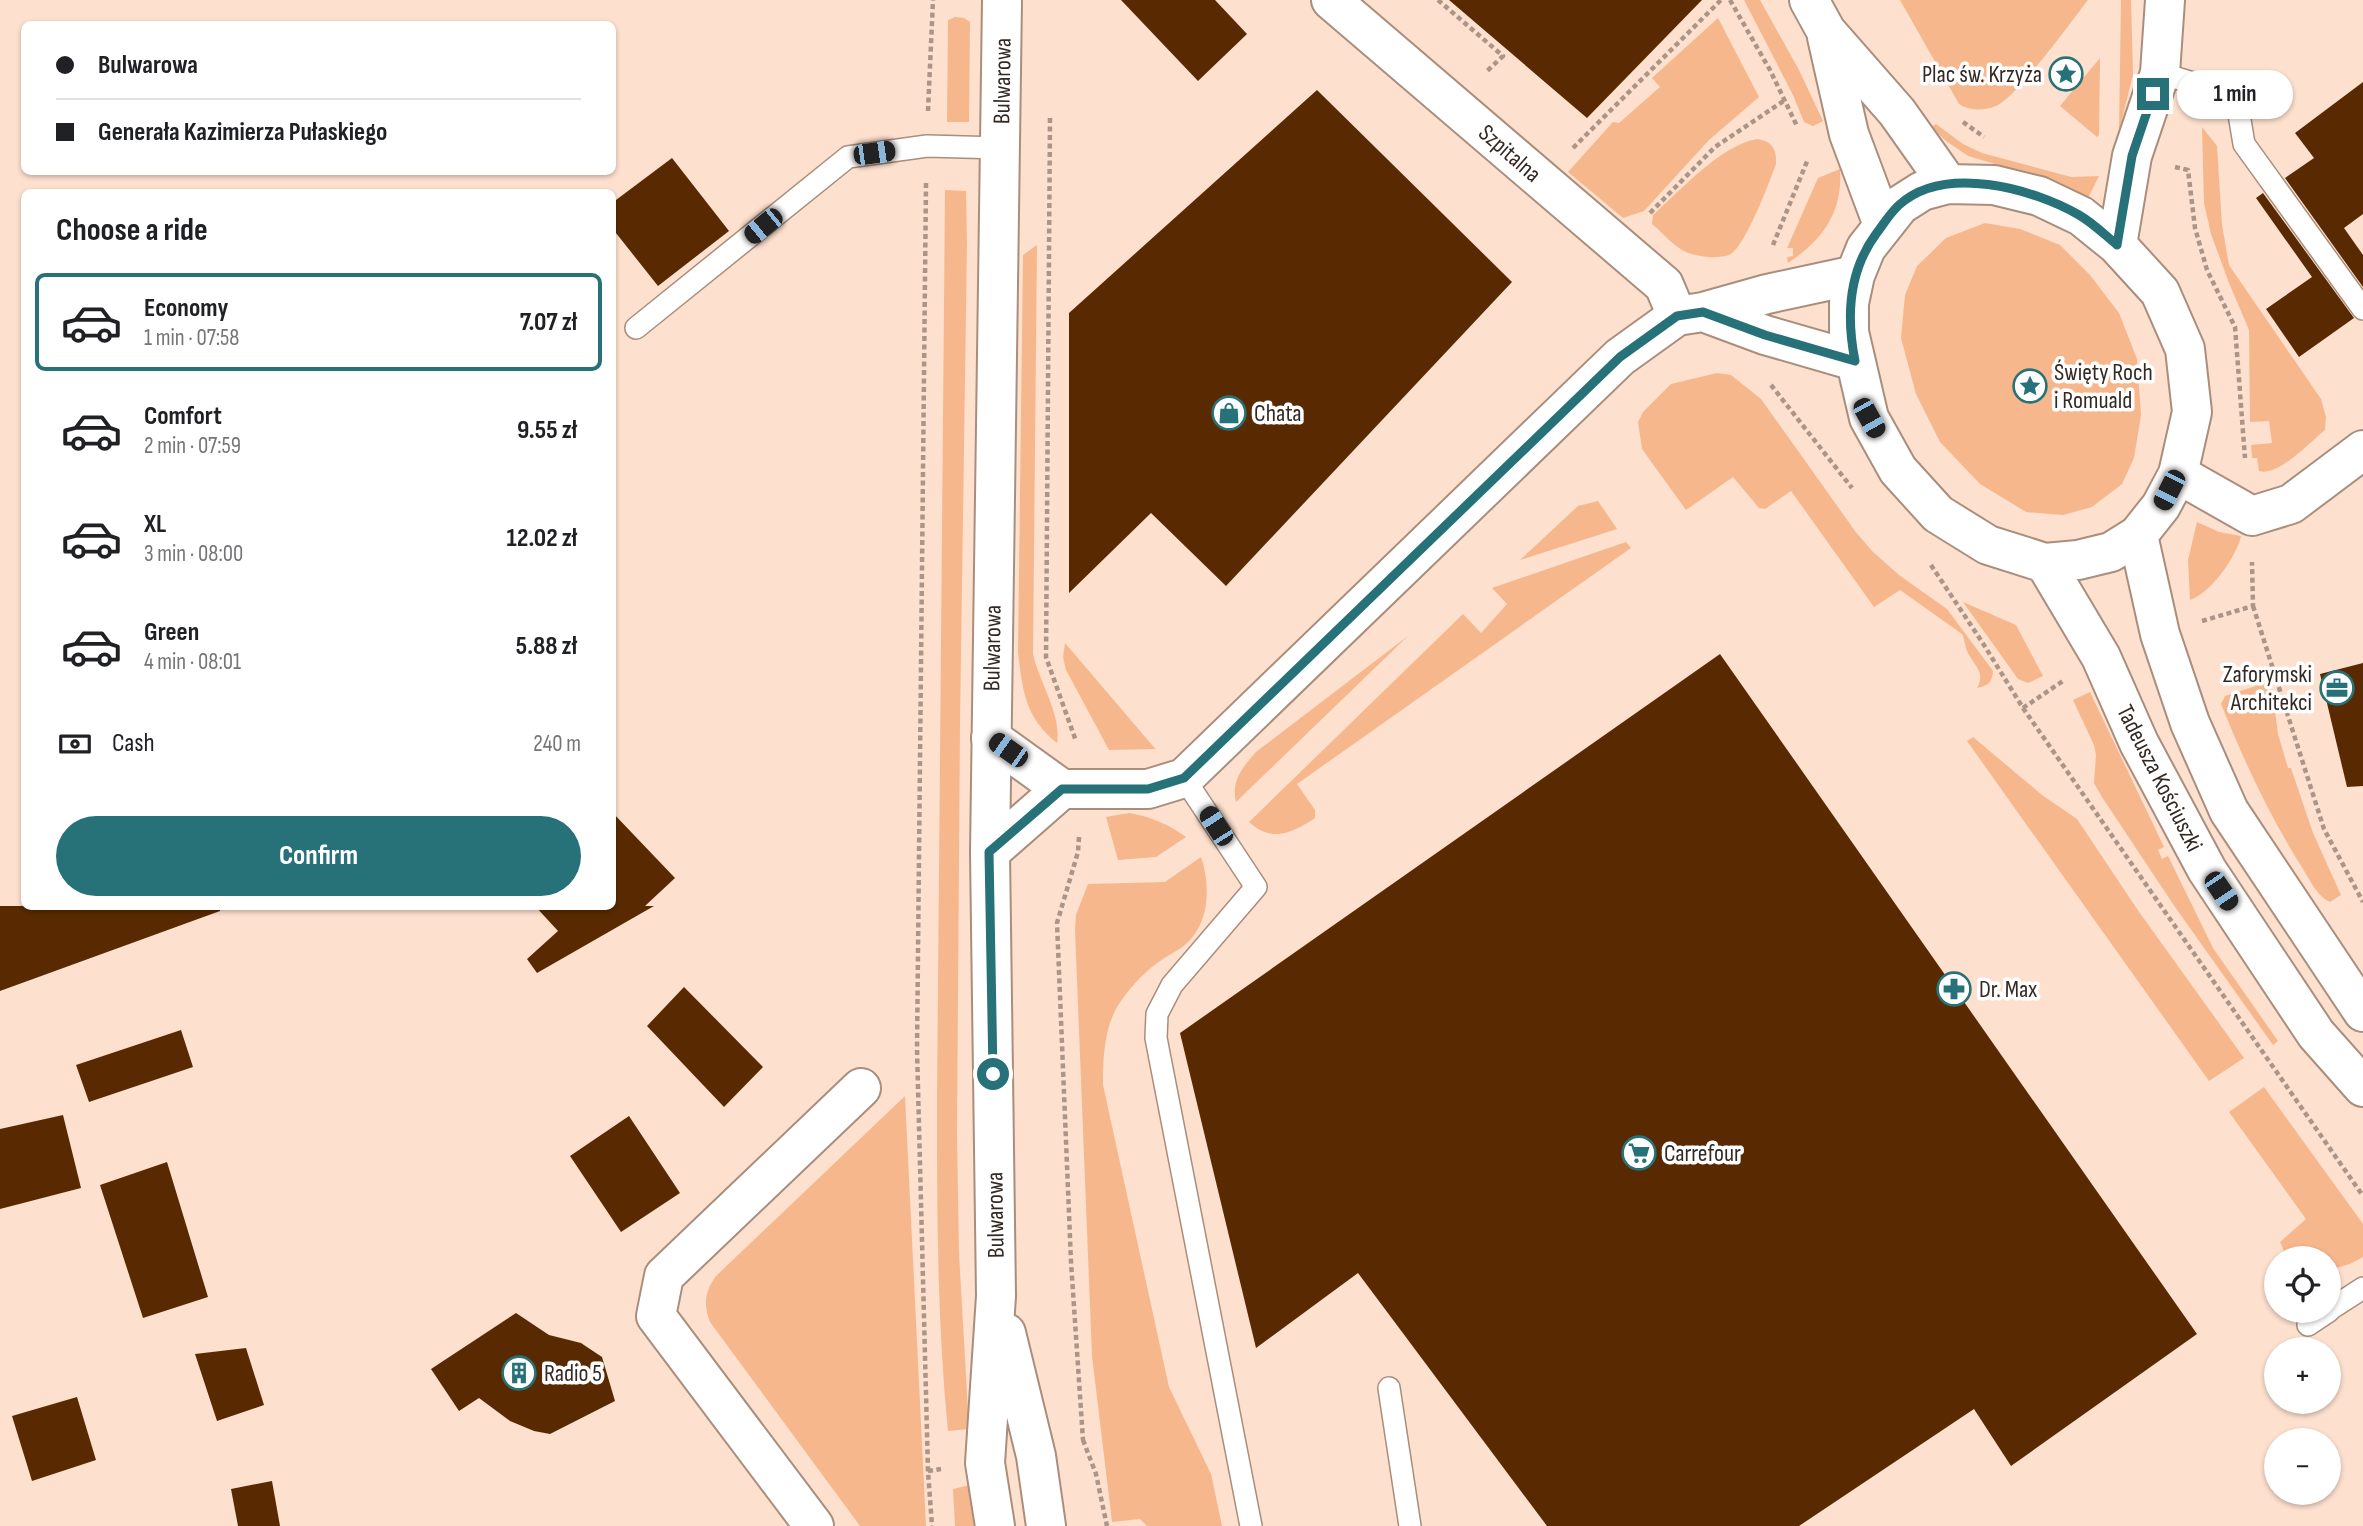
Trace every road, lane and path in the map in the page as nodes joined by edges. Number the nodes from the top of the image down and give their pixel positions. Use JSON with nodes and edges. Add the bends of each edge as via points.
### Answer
{"nodes":[{"id":1,"x":933,"y":0,"type":"edge"},
{"id":2,"x":1002,"y":0,"type":"edge"},
{"id":3,"x":1331,"y":0,"type":"edge"},
{"id":4,"x":1438,"y":0,"type":"edge"},
{"id":5,"x":1721,"y":0,"type":"edge"},
{"id":6,"x":1730,"y":0,"type":"edge"},
{"id":7,"x":2165,"y":0,"type":"edge"},
{"id":8,"x":1817,"y":16,"type":"edge"},
{"id":9,"x":2160,"y":73,"type":"junction"},
{"id":10,"x":1483,"y":75,"type":"dead end"},
{"id":11,"x":1785,"y":100,"type":"junction"},
{"id":12,"x":1800,"y":132,"type":"dead end"},
{"id":13,"x":927,"y":146,"type":"junction"},
{"id":14,"x":1001,"y":148,"type":"junction"},
{"id":15,"x":1570,"y":152,"type":"dead end"},
{"id":16,"x":1810,"y":153,"type":"dead end"},
{"id":17,"x":1948,"y":184,"type":"junction"},
{"id":18,"x":1646,"y":218,"type":"dead end"},
{"id":19,"x":1882,"y":225,"type":"junction"},
{"id":20,"x":2117,"y":245,"type":"junction"},
{"id":21,"x":1855,"y":275,"type":"junction"},
{"id":22,"x":1767,"y":294,"type":"junction"},
{"id":23,"x":2363,"y":309,"type":"edge"},
{"id":24,"x":1690,"y":314,"type":"junction"},
{"id":25,"x":636,"y":328,"type":"dead end"},
{"id":26,"x":1765,"y":335,"type":"junction"},
{"id":27,"x":1855,"y":361,"type":"junction"},
{"id":28,"x":2363,"y":450,"type":"edge"},
{"id":29,"x":2178,"y":474,"type":"junction"},
{"id":30,"x":1856,"y":492,"type":"dead end"},
{"id":31,"x":2252,"y":516,"type":"junction"},
{"id":32,"x":2138,"y":535,"type":"junction"},
{"id":33,"x":1921,"y":556,"type":"dead end"},
{"id":34,"x":2045,"y":563,"type":"junction"},
{"id":35,"x":2253,"y":606,"type":"junction"},
{"id":36,"x":2160,"y":634,"type":"junction"},
{"id":37,"x":2101,"y":657,"type":"junction"},
{"id":38,"x":2023,"y":708,"type":"junction"},
{"id":39,"x":991,"y":738,"type":"junction"},
{"id":40,"x":1184,"y":778,"type":"junction"},
{"id":41,"x":1062,"y":789,"type":"junction"},
{"id":42,"x":989,"y":852,"type":"junction"},
{"id":43,"x":2363,"y":902,"type":"edge"},
{"id":44,"x":2363,"y":1012,"type":"edge"},
{"id":45,"x":2363,"y":1087,"type":"edge"},
{"id":46,"x":860,"y":1088,"type":"dead end"},
{"id":47,"x":2363,"y":1196,"type":"edge"},
{"id":48,"x":2363,"y":1288,"type":"edge"},
{"id":49,"x":996,"y":1296,"type":"junction"},
{"id":50,"x":2341,"y":1303,"type":"edge"},
{"id":51,"x":2311,"y":1323,"type":"edge"},
{"id":52,"x":2308,"y":1325,"type":"dead end"},
{"id":53,"x":1389,"y":1388,"type":"dead end"},
{"id":54,"x":1083,"y":1440,"type":"dead end"},
{"id":55,"x":814,"y":1526,"type":"edge"},
{"id":56,"x":932,"y":1526,"type":"edge"},
{"id":57,"x":995,"y":1526,"type":"edge"},
{"id":58,"x":1046,"y":1526,"type":"edge"},
{"id":59,"x":1107,"y":1526,"type":"edge"},
{"id":60,"x":1251,"y":1526,"type":"edge"},
{"id":61,"x":1410,"y":1526,"type":"edge"}],
"edges":[{"from":1,"to":13,"type":"path"},
{"from":2,"to":14,"type":"street","name":"Bulwarowa"},
{"from":3,"to":24,"type":"street","name":"Szpitalna","via":[[1664,285]]},
{"from":4,"to":10,"type":"path","via":[[1503,56]]},
{"from":5,"to":15,"type":"path"},
{"from":6,"to":11,"type":"path"},
{"from":7,"to":9,"type":"street"},
{"from":8,"to":17,"type":"street","via":[[1897,112]]},
{"from":8,"to":19,"type":"street","via":[[1849,134]]},
{"from":9,"to":20,"type":"street","via":[[2132,156]]},
{"from":9,"to":23,"type":"lane","via":[[2236,96],[2244,144]]},
{"from":11,"to":12,"type":"path"},
{"from":11,"to":18,"type":"path","via":[[1716,147]]},
{"from":13,"to":14,"type":"lane"},
{"from":13,"to":25,"type":"lane","via":[[848,157]]},
{"from":13,"to":56,"type":"path","via":[[917,1049]]},
{"from":14,"to":39,"type":"street","name":"Bulwarowa"},
{"from":16,"to":22,"type":"path","via":[[1769,256]]},
{"from":17,"to":19,"type":"street","via":[[1922,191],[1900,205]]},
{"from":17,"to":20,"type":"street","via":[[1994,185],[2039,196],[2081,216]]},
{"from":19,"to":21,"type":"street"},
{"from":20,"to":29,"type":"street","via":[[2160,292],[2185,349],[2192,412]]},
{"from":21,"to":22,"type":"street"},
{"from":21,"to":27,"type":"street","via":[[1849,303]]},
{"from":22,"to":24,"type":"street"},
{"from":24,"to":26,"type":"street"},
{"from":24,"to":40,"type":"street","via":[[1620,357]]},
{"from":26,"to":27,"type":"street"},
{"from":26,"to":30,"type":"path","via":[[1759,370]]},
{"from":27,"to":34,"type":"street","via":[[1869,418],[1898,470],[1938,514],[1988,545]]},
{"from":28,"to":31,"type":"street","via":[[2291,504]]},
{"from":29,"to":31,"type":"street"},
{"from":29,"to":32,"type":"street"},
{"from":31,"to":35,"type":"path"},
{"from":32,"to":34,"type":"street","via":[[2111,552]]},
{"from":32,"to":36,"type":"street","name":"Tadeusza Kościuszki"},
{"from":33,"to":38,"type":"path"},
{"from":34,"to":37,"type":"street","name":"Tadeusza Kościuszki"},
{"from":35,"to":36,"type":"path"},
{"from":35,"to":43,"type":"path","via":[[2323,829]]},
{"from":36,"to":44,"type":"street","name":"Tadeusza Kościuszki","via":[[2190,723],[2229,811]]},
{"from":37,"to":38,"type":"path"},
{"from":37,"to":45,"type":"street","name":"Tadeusza Kościuszki","via":[[2139,743],[2207,870],[2316,1034]]},
{"from":38,"to":47,"type":"path"},
{"from":39,"to":41,"type":"street"},
{"from":39,"to":42,"type":"street","name":"Bulwarowa"},
{"from":40,"to":41,"type":"street","via":[[1148,789]]},
{"from":40,"to":60,"type":"lane","via":[[1256,887],[1172,985],[1157,1014],[1156,1038]]},
{"from":41,"to":42,"type":"street"},
{"from":42,"to":49,"type":"street","name":"Bulwarowa"},
{"from":46,"to":55,"type":"street","via":[[664,1276],[656,1316]]},
{"from":48,"to":50,"type":"lane"},
{"from":49,"to":57,"type":"street","name":"Bulwarowa","via":[[985,1463]]},
{"from":49,"to":58,"type":"street","name":"Bulwarowa","via":[[1036,1456]]},
{"from":51,"to":52,"type":"lane"},
{"from":53,"to":61,"type":"lane"},
{"from":54,"to":59,"type":"path"}]}
